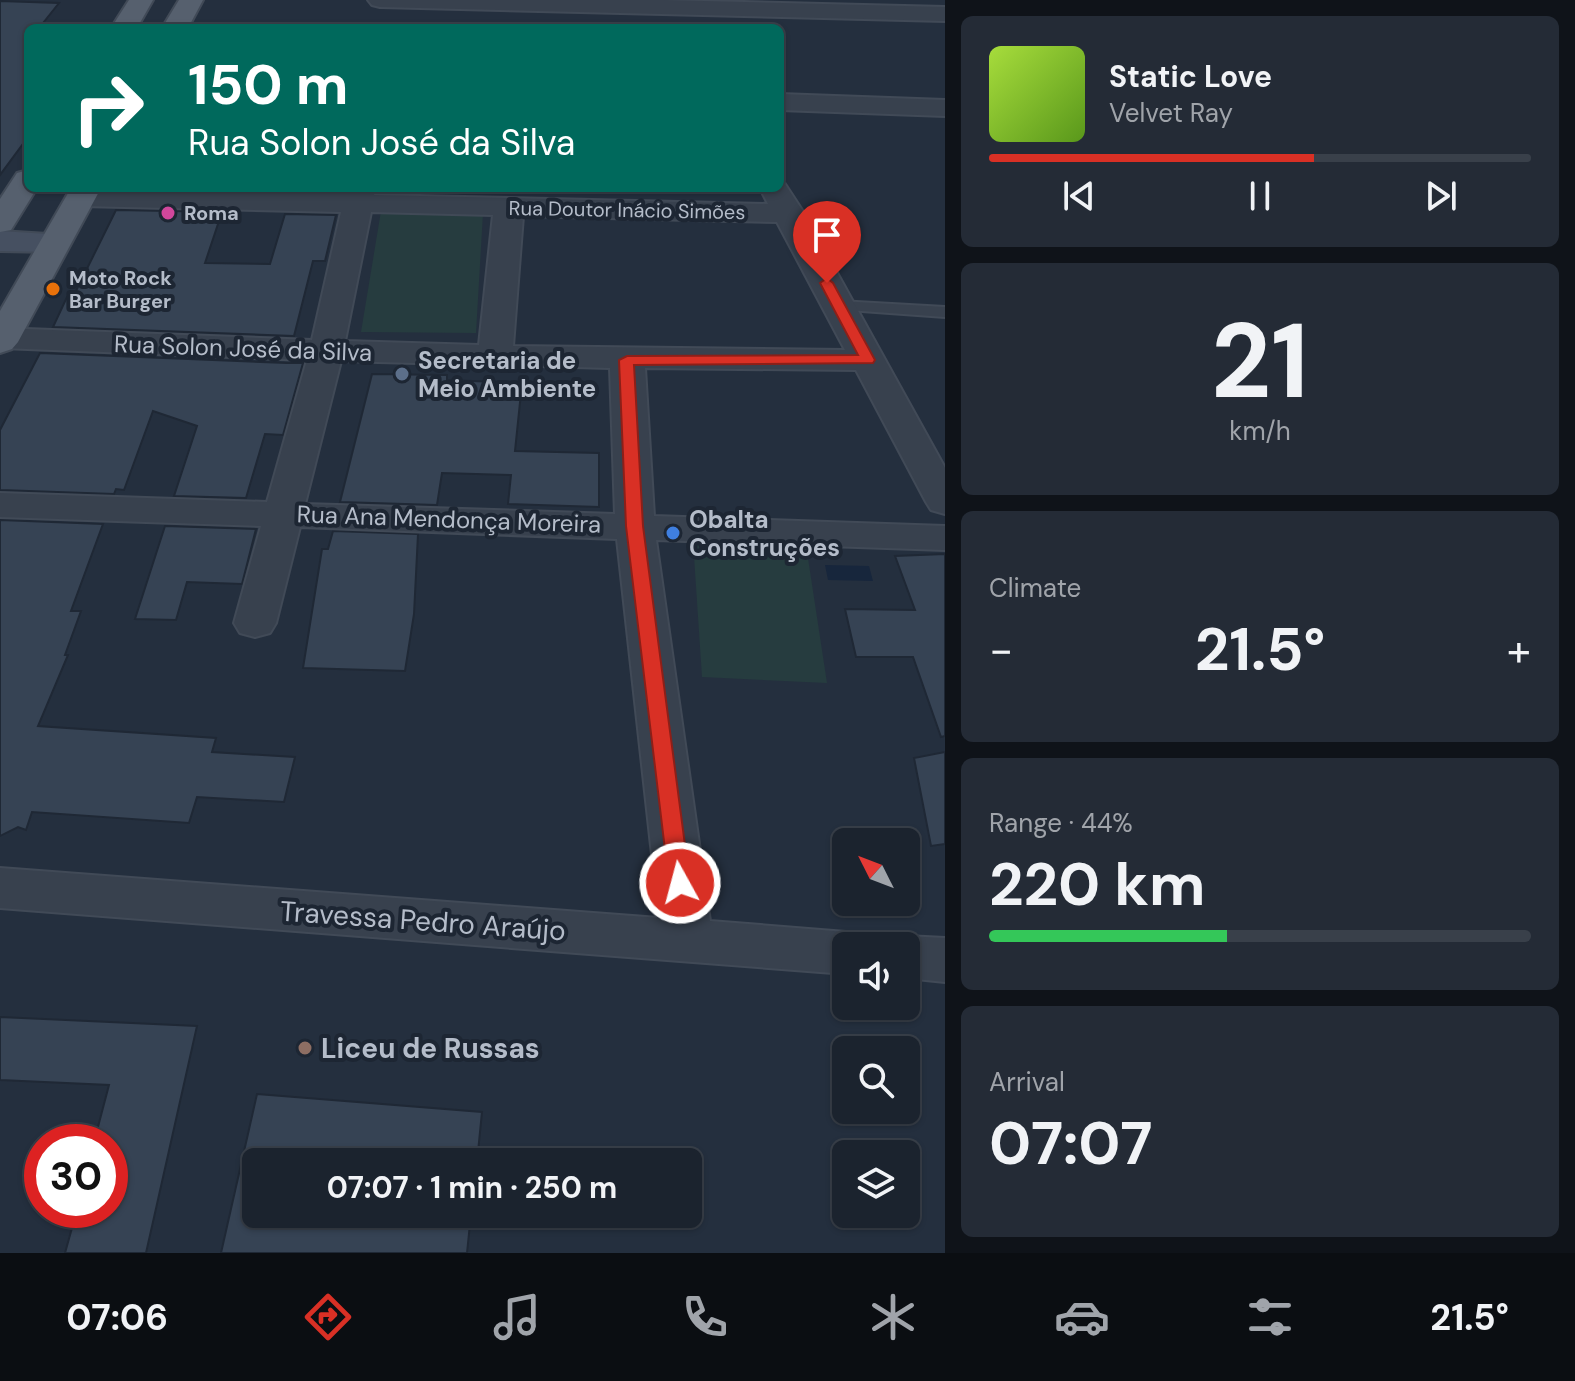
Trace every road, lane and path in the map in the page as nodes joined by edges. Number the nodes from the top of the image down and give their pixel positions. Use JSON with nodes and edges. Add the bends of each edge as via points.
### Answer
{"nodes":[{"id":1,"x":141,"y":0,"type":"edge"},
{"id":2,"x":191,"y":0,"type":"edge"},
{"id":3,"x":380,"y":0,"type":"edge"},
{"id":4,"x":409,"y":1,"type":"edge"},
{"id":5,"x":669,"y":12,"type":"edge"},
{"id":6,"x":945,"y":14,"type":"edge"},
{"id":7,"x":126,"y":24,"type":"edge"},
{"id":8,"x":177,"y":24,"type":"edge"},
{"id":9,"x":403,"y":24,"type":"edge"},
{"id":10,"x":784,"y":102,"type":"edge"},
{"id":11,"x":945,"y":108,"type":"edge"},
{"id":12,"x":24,"y":185,"type":"edge"},
{"id":13,"x":83,"y":192,"type":"edge"},
{"id":14,"x":360,"y":195,"type":"edge"},
{"id":15,"x":782,"y":201,"type":"edge"},
{"id":16,"x":509,"y":207,"type":"junction"},
{"id":17,"x":0,"y":223,"type":"edge"},
{"id":18,"x":0,"y":241,"type":"edge"},
{"id":19,"x":53,"y":242,"type":"junction"},
{"id":20,"x":839,"y":306,"type":"junction"},
{"id":21,"x":945,"y":312,"type":"edge"},
{"id":22,"x":1,"y":340,"type":"edge"},
{"id":23,"x":326,"y":352,"type":"junction"},
{"id":24,"x":495,"y":355,"type":"junction"},
{"id":25,"x":627,"y":360,"type":"junction"},
{"id":26,"x":868,"y":360,"type":"junction"},
{"id":27,"x":945,"y":502,"type":"edge"},
{"id":28,"x":0,"y":505,"type":"edge"},
{"id":29,"x":283,"y":513,"type":"junction"},
{"id":30,"x":635,"y":526,"type":"junction"},
{"id":31,"x":945,"y":538,"type":"edge"},
{"id":32,"x":255,"y":623,"type":"dead end"},
{"id":33,"x":0,"y":888,"type":"edge"},
{"id":34,"x":687,"y":942,"type":"junction"},
{"id":35,"x":832,"y":952,"type":"edge"},
{"id":36,"x":920,"y":958,"type":"edge"},
{"id":37,"x":945,"y":960,"type":"edge"}],
"edges":[{"from":1,"to":7,"type":"main road"},
{"from":2,"to":8,"type":"main road"},
{"from":3,"to":4,"type":"street"},
{"from":4,"to":5,"type":"street"},
{"from":4,"to":9,"type":"street"},
{"from":5,"to":6,"type":"street"},
{"from":10,"to":11,"type":"street"},
{"from":12,"to":17,"type":"main road"},
{"from":13,"to":14,"type":"street","name":"Rua Doutor Inácio Simões"},
{"from":13,"to":19,"type":"main road"},
{"from":14,"to":16,"type":"street","name":"Rua Doutor Inácio Simões"},
{"from":14,"to":23,"type":"street"},
{"from":15,"to":16,"type":"street","name":"Rua Doutor Inácio Simões"},
{"from":15,"to":20,"type":"street"},
{"from":16,"to":24,"type":"street"},
{"from":18,"to":19,"type":"street"},
{"from":19,"to":22,"type":"main road"},
{"from":20,"to":21,"type":"lane"},
{"from":20,"to":26,"type":"street"},
{"from":22,"to":23,"type":"street","name":"Rua Solon José da Silva"},
{"from":23,"to":24,"type":"street","name":"Rua Solon José da Silva"},
{"from":23,"to":29,"type":"street"},
{"from":24,"to":25,"type":"street","name":"Rua Solon José da Silva"},
{"from":25,"to":26,"type":"street","name":"Rua Solon José da Silva"},
{"from":25,"to":30,"type":"street"},
{"from":26,"to":27,"type":"street"},
{"from":28,"to":29,"type":"street","name":"Rua Ana Mendonça Moreira"},
{"from":29,"to":30,"type":"street","name":"Rua Ana Mendonça Moreira"},
{"from":29,"to":32,"type":"street"},
{"from":30,"to":31,"type":"street","name":"Rua Ana Mendonça Moreira"},
{"from":30,"to":34,"type":"street"},
{"from":33,"to":34,"type":"street","name":"Travessa Pedro Araújo"},
{"from":34,"to":35,"type":"street","name":"Travessa Pedro Araújo"},
{"from":36,"to":37,"type":"street"}]}
